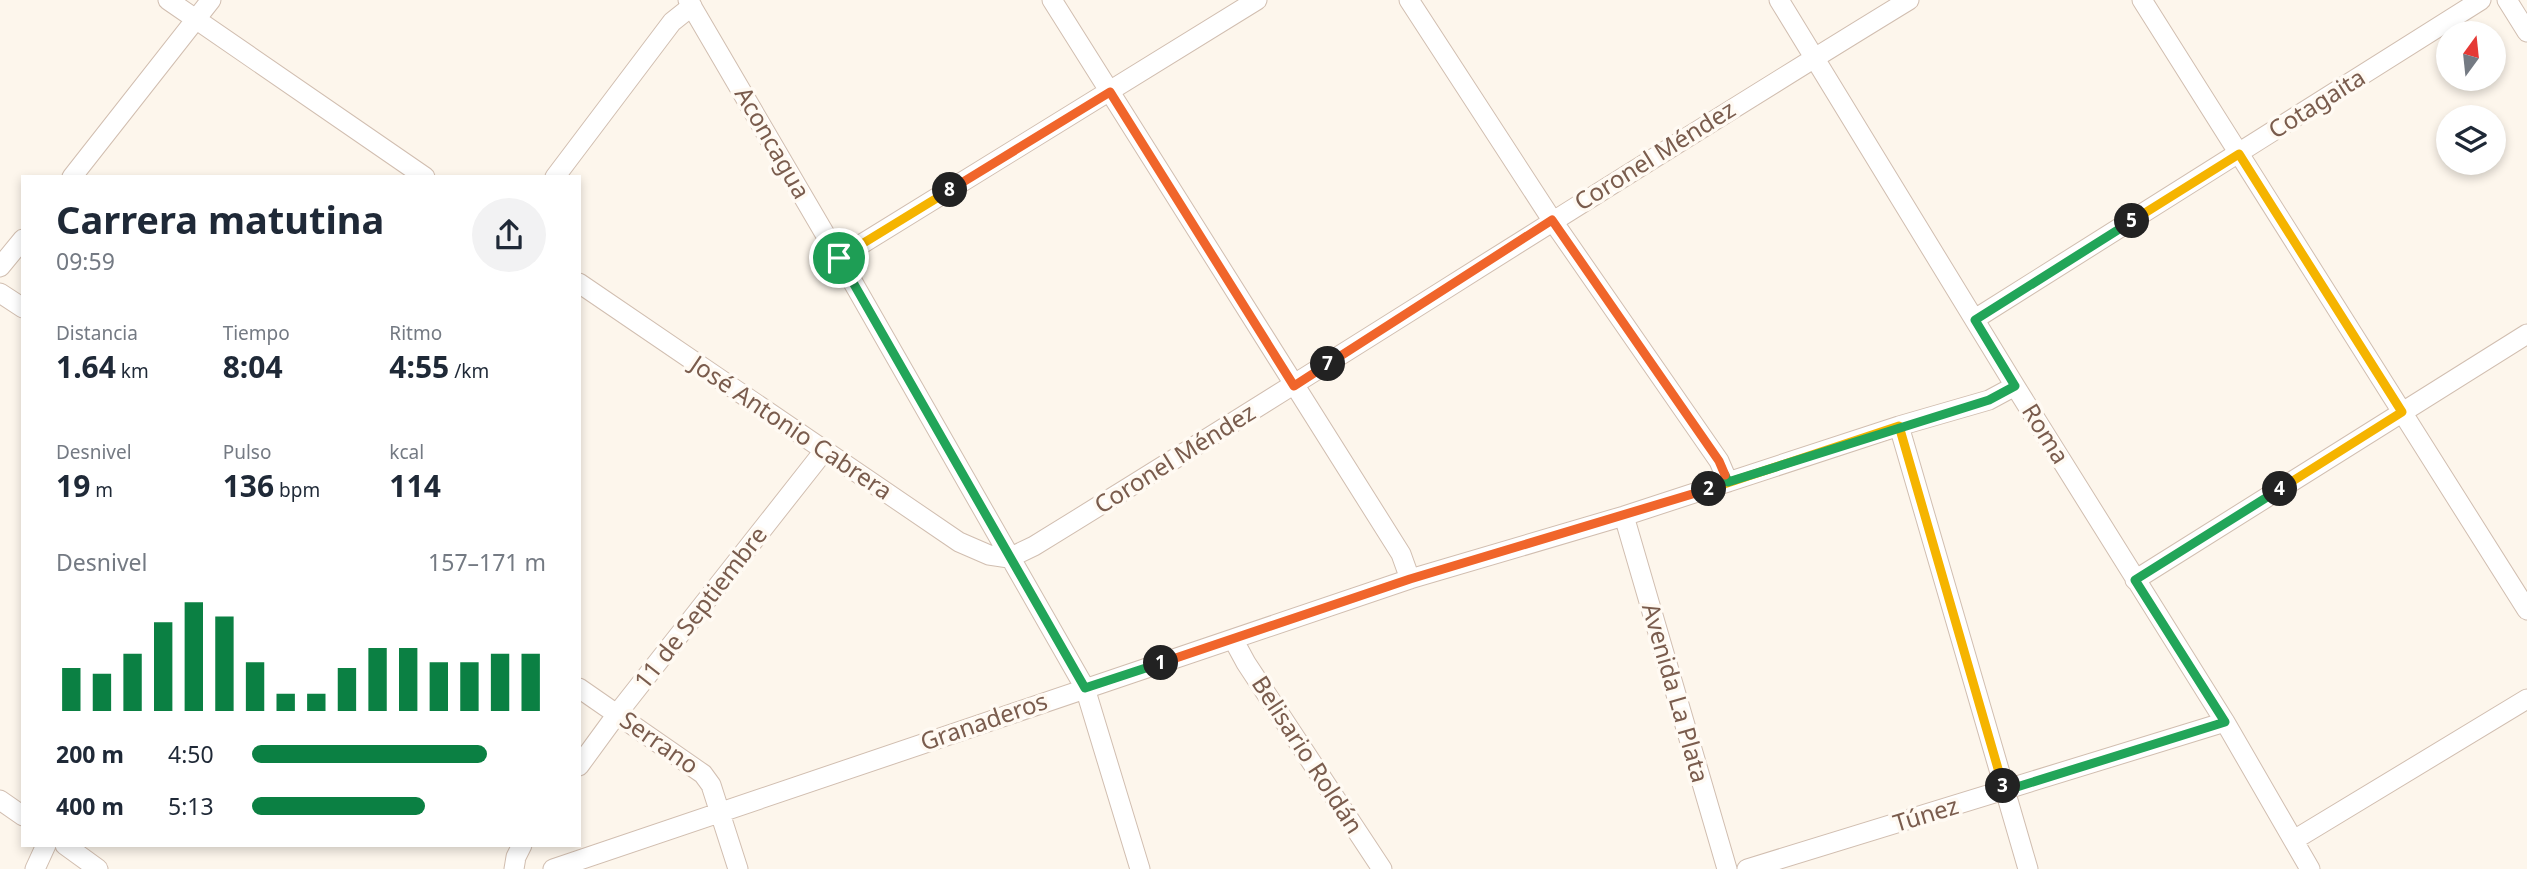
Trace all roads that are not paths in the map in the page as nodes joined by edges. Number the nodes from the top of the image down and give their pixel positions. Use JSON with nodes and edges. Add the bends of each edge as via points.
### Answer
{"nodes":[{"id":1,"x":168,"y":0,"type":"edge"},
{"id":2,"x":211,"y":0,"type":"edge"},
{"id":3,"x":1052,"y":0,"type":"edge"},
{"id":4,"x":1256,"y":0,"type":"edge"},
{"id":5,"x":1409,"y":0,"type":"edge"},
{"id":6,"x":1779,"y":0,"type":"edge"},
{"id":7,"x":1909,"y":0,"type":"edge"},
{"id":8,"x":2142,"y":0,"type":"edge"},
{"id":9,"x":2481,"y":0,"type":"edge"},
{"id":10,"x":2507,"y":0,"type":"edge"},
{"id":11,"x":690,"y":3,"type":"edge"},
{"id":12,"x":196,"y":19,"type":"junction"},
{"id":13,"x":2527,"y":32,"type":"edge"},
{"id":14,"x":1814,"y":58,"type":"junction"},
{"id":15,"x":1110,"y":92,"type":"junction"},
{"id":16,"x":2239,"y":154,"type":"junction"},
{"id":17,"x":74,"y":175,"type":"edge"},
{"id":18,"x":422,"y":175,"type":"edge"},
{"id":19,"x":557,"y":175,"type":"edge"},
{"id":20,"x":1552,"y":220,"type":"junction"},
{"id":21,"x":21,"y":241,"type":"edge"},
{"id":22,"x":839,"y":258,"type":"junction"},
{"id":23,"x":0,"y":267,"type":"edge"},
{"id":24,"x":581,"y":284,"type":"edge"},
{"id":25,"x":0,"y":293,"type":"edge"},
{"id":26,"x":21,"y":307,"type":"edge"},
{"id":27,"x":1975,"y":320,"type":"junction"},
{"id":28,"x":2527,"y":334,"type":"edge"},
{"id":29,"x":1294,"y":386,"type":"junction"},
{"id":30,"x":2015,"y":386,"type":"junction"},
{"id":31,"x":2402,"y":412,"type":"junction"},
{"id":32,"x":1899,"y":426,"type":"junction"},
{"id":33,"x":824,"y":451,"type":"junction"},
{"id":34,"x":1728,"y":482,"type":"junction"},
{"id":35,"x":1624,"y":516,"type":"junction"},
{"id":36,"x":1009,"y":558,"type":"junction"},
{"id":37,"x":1410,"y":579,"type":"junction"},
{"id":38,"x":2135,"y":580,"type":"junction"},
{"id":39,"x":2527,"y":610,"type":"edge"},
{"id":40,"x":1233,"y":639,"type":"junction"},
{"id":41,"x":1085,"y":688,"type":"junction"},
{"id":42,"x":581,"y":689,"type":"edge"},
{"id":43,"x":2527,"y":699,"type":"edge"},
{"id":44,"x":617,"y":714,"type":"junction"},
{"id":45,"x":2225,"y":722,"type":"junction"},
{"id":46,"x":581,"y":763,"type":"edge"},
{"id":47,"x":2004,"y":791,"type":"junction"},
{"id":48,"x":0,"y":800,"type":"edge"},
{"id":49,"x":720,"y":813,"type":"junction"},
{"id":50,"x":21,"y":815,"type":"edge"},
{"id":51,"x":2294,"y":841,"type":"junction"},
{"id":52,"x":45,"y":847,"type":"edge"},
{"id":53,"x":68,"y":847,"type":"edge"},
{"id":54,"x":521,"y":847,"type":"edge"},
{"id":55,"x":36,"y":869,"type":"edge"},
{"id":56,"x":99,"y":869,"type":"edge"},
{"id":57,"x":514,"y":869,"type":"edge"},
{"id":58,"x":553,"y":869,"type":"edge"},
{"id":59,"x":738,"y":869,"type":"edge"},
{"id":60,"x":1140,"y":869,"type":"edge"},
{"id":61,"x":1382,"y":869,"type":"edge"},
{"id":62,"x":1727,"y":869,"type":"edge"},
{"id":63,"x":1747,"y":869,"type":"edge"},
{"id":64,"x":2028,"y":869,"type":"edge"},
{"id":65,"x":2310,"y":869,"type":"edge"}],
"edges":[{"from":1,"to":12,"type":"street"},
{"from":2,"to":12,"type":"street"},
{"from":3,"to":15,"type":"street"},
{"from":4,"to":15,"type":"street"},
{"from":5,"to":20,"type":"street"},
{"from":6,"to":14,"type":"street","name":"Roma"},
{"from":7,"to":14,"type":"street","name":"Coronel Méndez"},
{"from":8,"to":16,"type":"street"},
{"from":9,"to":16,"type":"street","name":"Cotagaita"},
{"from":10,"to":13,"type":"street"},
{"from":11,"to":19,"type":"street"},
{"from":11,"to":22,"type":"street","name":"Aconcagua"},
{"from":12,"to":17,"type":"street"},
{"from":12,"to":18,"type":"street"},
{"from":14,"to":20,"type":"street","name":"Coronel Méndez"},
{"from":14,"to":27,"type":"street","name":"Roma"},
{"from":15,"to":22,"type":"street"},
{"from":15,"to":29,"type":"street"},
{"from":16,"to":27,"type":"street","name":"Cotagaita"},
{"from":16,"to":31,"type":"street"},
{"from":20,"to":29,"type":"street","name":"Coronel Méndez"},
{"from":20,"to":34,"type":"street","via":[[1719,461]]},
{"from":21,"to":23,"type":"street"},
{"from":22,"to":36,"type":"street","name":"Aconcagua"},
{"from":24,"to":33,"type":"street","name":"José Antonio Cabrera"},
{"from":25,"to":26,"type":"street"},
{"from":27,"to":30,"type":"street","name":"Roma"},
{"from":28,"to":31,"type":"street"},
{"from":29,"to":36,"type":"street","name":"Coronel Méndez"},
{"from":29,"to":37,"type":"street","via":[[1401,555]]},
{"from":30,"to":32,"type":"street","name":"Granaderos","via":[[1989,400]]},
{"from":30,"to":38,"type":"street","name":"Roma"},
{"from":31,"to":38,"type":"street"},
{"from":31,"to":39,"type":"street"},
{"from":32,"to":34,"type":"street","name":"Granaderos"},
{"from":32,"to":47,"type":"street"},
{"from":33,"to":36,"type":"street","name":"José Antonio Cabrera","via":[[959,542]]},
{"from":33,"to":44,"type":"street","name":"11 de Septiembre"},
{"from":34,"to":35,"type":"street","name":"Granaderos"},
{"from":35,"to":37,"type":"street","name":"Granaderos"},
{"from":35,"to":62,"type":"street","name":"Avenida La Plata"},
{"from":36,"to":41,"type":"street","name":"Aconcagua"},
{"from":37,"to":40,"type":"street","name":"Granaderos"},
{"from":38,"to":45,"type":"street","name":"Roma"},
{"from":40,"to":41,"type":"street","name":"Granaderos"},
{"from":40,"to":61,"type":"street","name":"Belisario Roldán"},
{"from":41,"to":49,"type":"street","name":"Granaderos"},
{"from":41,"to":60,"type":"street","name":"Aconcagua"},
{"from":42,"to":44,"type":"street","name":"Serrano"},
{"from":43,"to":51,"type":"street"},
{"from":44,"to":46,"type":"street","name":"11 de Septiembre"},
{"from":44,"to":49,"type":"street","name":"Serrano","via":[[703,774]]},
{"from":45,"to":47,"type":"street","name":"Túnez"},
{"from":45,"to":51,"type":"street","name":"Roma"},
{"from":47,"to":63,"type":"street","name":"Túnez"},
{"from":47,"to":64,"type":"street"},
{"from":48,"to":50,"type":"street"},
{"from":49,"to":58,"type":"street","name":"Granaderos"},
{"from":49,"to":59,"type":"street","name":"Serrano"},
{"from":51,"to":65,"type":"street","name":"Roma"},
{"from":52,"to":55,"type":"street"},
{"from":53,"to":56,"type":"street"},
{"from":54,"to":57,"type":"street"}]}
